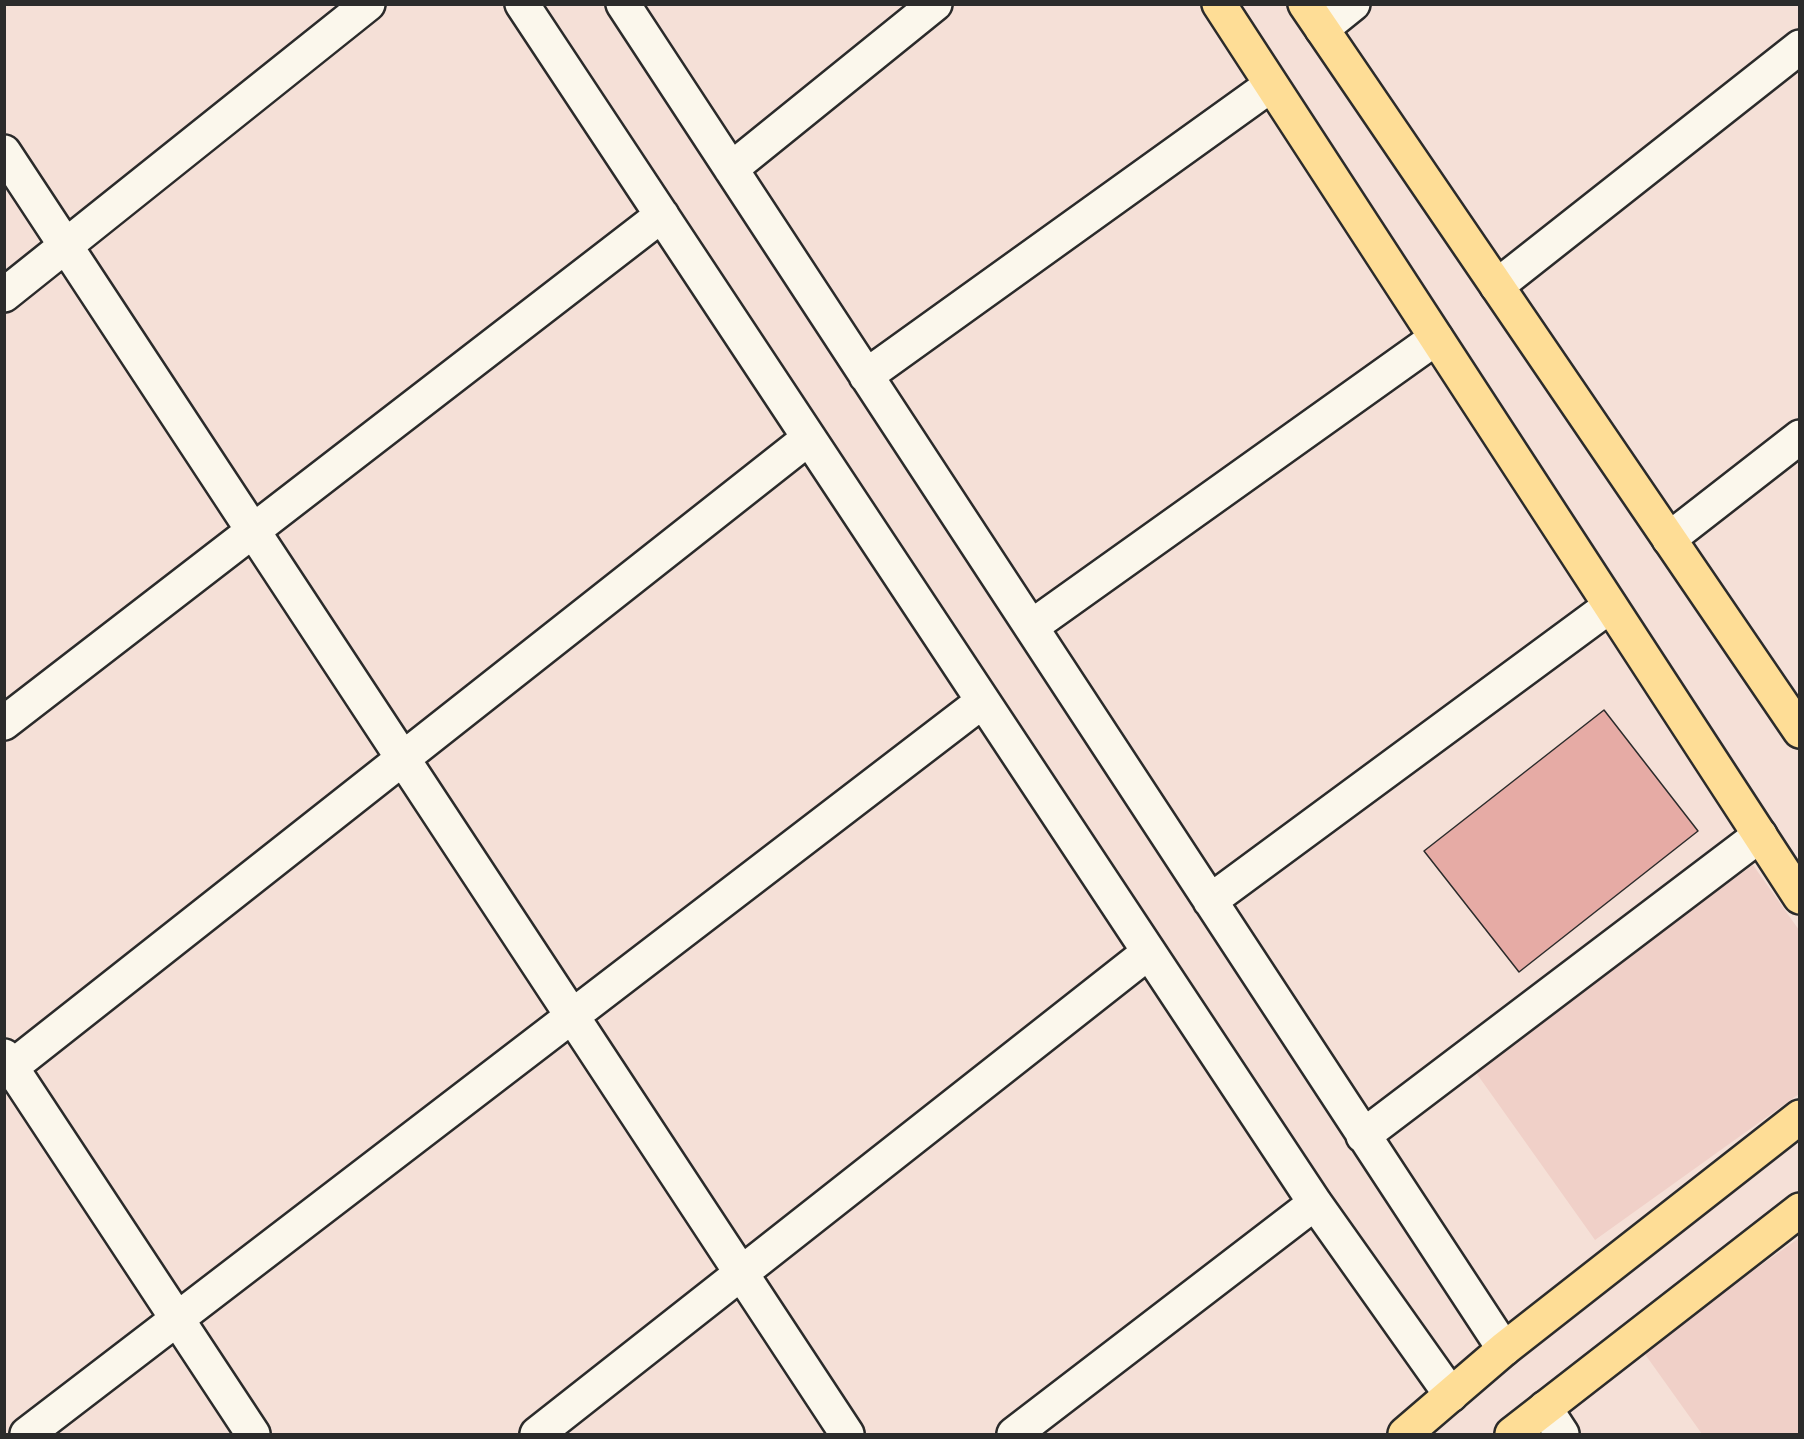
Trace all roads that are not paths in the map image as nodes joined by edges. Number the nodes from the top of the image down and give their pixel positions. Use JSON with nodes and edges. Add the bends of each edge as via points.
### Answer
{"nodes":[{"id":1,"x":368,"y":4,"type":"edge"},
{"id":2,"x":522,"y":4,"type":"edge"},
{"id":3,"x":623,"y":4,"type":"edge"},
{"id":4,"x":935,"y":4,"type":"edge"},
{"id":5,"x":1219,"y":4,"type":"edge"},
{"id":6,"x":1353,"y":4,"type":"edge"},
{"id":7,"x":1313,"y":17,"type":"edge"},
{"id":8,"x":1800,"y":47,"type":"edge"},
{"id":9,"x":1271,"y":85,"type":"junction"},
{"id":10,"x":4,"y":152,"type":"edge"},
{"id":11,"x":730,"y":169,"type":"junction"},
{"id":12,"x":662,"y":215,"type":"junction"},
{"id":13,"x":66,"y":246,"type":"junction"},
{"id":14,"x":1497,"y":286,"type":"junction"},
{"id":15,"x":4,"y":295,"type":"edge"},
{"id":16,"x":1436,"y":338,"type":"junction"},
{"id":17,"x":866,"y":376,"type":"junction"},
{"id":18,"x":1800,"y":437,"type":"edge"},
{"id":19,"x":808,"y":438,"type":"junction"},
{"id":20,"x":254,"y":531,"type":"junction"},
{"id":21,"x":1669,"y":539,"type":"junction"},
{"id":22,"x":1610,"y":606,"type":"junction"},
{"id":23,"x":1031,"y":627,"type":"junction"},
{"id":24,"x":983,"y":702,"type":"junction"},
{"id":25,"x":4,"y":723,"type":"edge"},
{"id":26,"x":1800,"y":731,"type":"edge"},
{"id":27,"x":403,"y":758,"type":"junction"},
{"id":28,"x":1760,"y":835,"type":"junction"},
{"id":29,"x":1800,"y":897,"type":"edge"},
{"id":30,"x":1210,"y":901,"type":"junction"},
{"id":31,"x":1149,"y":952,"type":"junction"},
{"id":32,"x":572,"y":1016,"type":"junction"},
{"id":33,"x":7,"y":1066,"type":"edge"},
{"id":34,"x":1800,"y":1117,"type":"edge"},
{"id":35,"x":1363,"y":1136,"type":"junction"},
{"id":36,"x":1315,"y":1203,"type":"junction"},
{"id":37,"x":1800,"y":1210,"type":"edge"},
{"id":38,"x":741,"y":1274,"type":"junction"},
{"id":39,"x":178,"y":1319,"type":"junction"},
{"id":40,"x":1504,"y":1349,"type":"junction"},
{"id":41,"x":1451,"y":1395,"type":"junction"},
{"id":42,"x":1554,"y":1421,"type":"edge"},
{"id":43,"x":27,"y":1434,"type":"edge"},
{"id":44,"x":253,"y":1434,"type":"edge"},
{"id":45,"x":537,"y":1434,"type":"edge"},
{"id":46,"x":847,"y":1434,"type":"edge"},
{"id":47,"x":1014,"y":1434,"type":"edge"},
{"id":48,"x":1405,"y":1434,"type":"edge"},
{"id":49,"x":1512,"y":1434,"type":"edge"}],
"edges":[{"from":1,"to":13,"type":"street"},
{"from":2,"to":12,"type":"street"},
{"from":3,"to":11,"type":"street"},
{"from":4,"to":11,"type":"street"},
{"from":5,"to":9,"type":"main road"},
{"from":6,"to":7,"type":"street"},
{"from":7,"to":14,"type":"main road"},
{"from":8,"to":14,"type":"street"},
{"from":9,"to":16,"type":"main road"},
{"from":9,"to":17,"type":"street"},
{"from":10,"to":13,"type":"street"},
{"from":11,"to":17,"type":"street"},
{"from":12,"to":19,"type":"street"},
{"from":12,"to":20,"type":"street"},
{"from":13,"to":15,"type":"street"},
{"from":13,"to":20,"type":"street"},
{"from":14,"to":21,"type":"main road"},
{"from":16,"to":22,"type":"main road"},
{"from":16,"to":23,"type":"street"},
{"from":17,"to":23,"type":"street"},
{"from":18,"to":21,"type":"street"},
{"from":19,"to":24,"type":"street"},
{"from":19,"to":27,"type":"street"},
{"from":20,"to":25,"type":"street"},
{"from":20,"to":27,"type":"street"},
{"from":21,"to":26,"type":"main road"},
{"from":22,"to":28,"type":"main road"},
{"from":22,"to":30,"type":"street"},
{"from":23,"to":30,"type":"street"},
{"from":24,"to":31,"type":"street"},
{"from":24,"to":32,"type":"street"},
{"from":27,"to":32,"type":"street"},
{"from":27,"to":33,"type":"street"},
{"from":28,"to":29,"type":"main road"},
{"from":28,"to":35,"type":"street"},
{"from":30,"to":35,"type":"street"},
{"from":31,"to":36,"type":"street"},
{"from":31,"to":38,"type":"street"},
{"from":32,"to":38,"type":"street"},
{"from":32,"to":39,"type":"street"},
{"from":33,"to":39,"type":"street"},
{"from":34,"to":40,"type":"main road"},
{"from":35,"to":40,"type":"street"},
{"from":36,"to":41,"type":"street"},
{"from":36,"to":47,"type":"street"},
{"from":37,"to":42,"type":"main road"},
{"from":38,"to":45,"type":"street"},
{"from":38,"to":46,"type":"street"},
{"from":39,"to":43,"type":"street"},
{"from":39,"to":44,"type":"street"},
{"from":40,"to":41,"type":"main road"},
{"from":41,"to":48,"type":"main road"},
{"from":42,"to":49,"type":"main road"}]}
